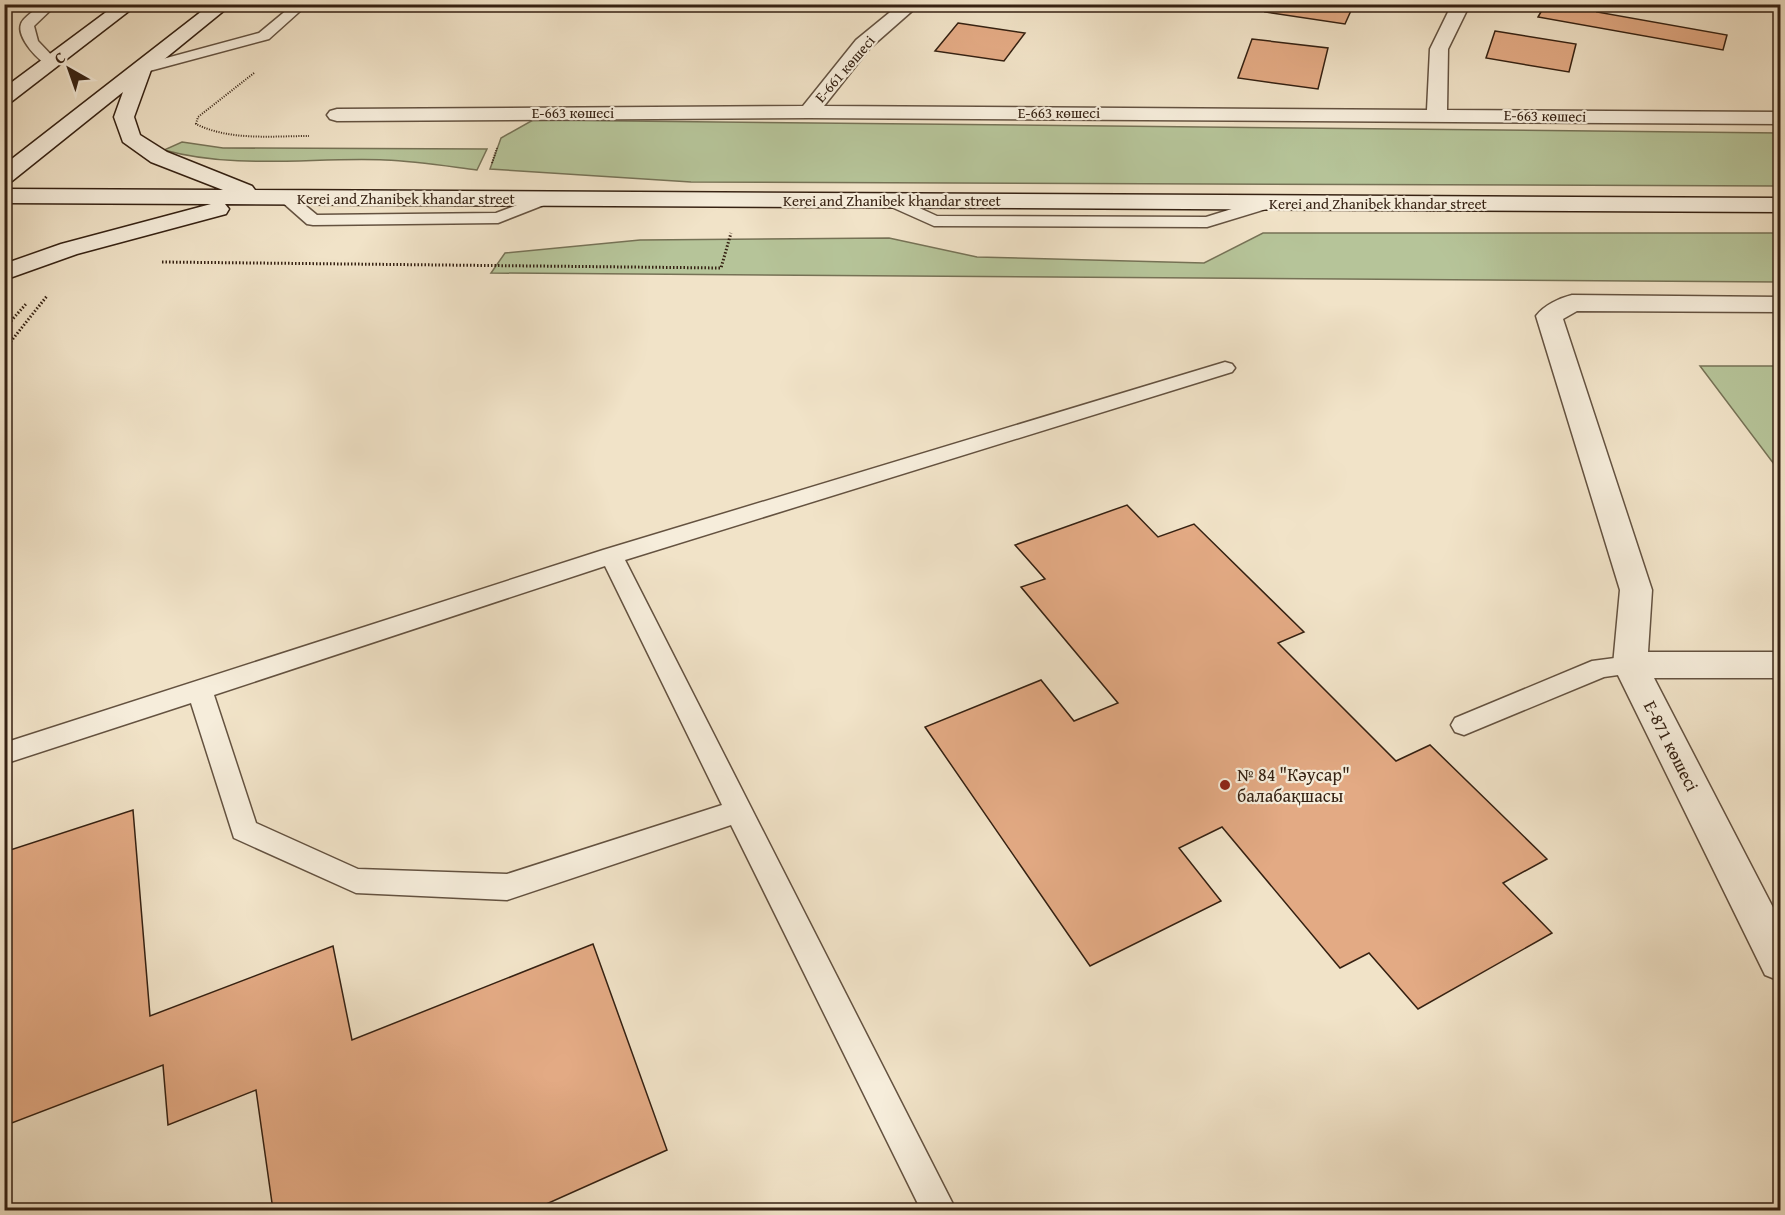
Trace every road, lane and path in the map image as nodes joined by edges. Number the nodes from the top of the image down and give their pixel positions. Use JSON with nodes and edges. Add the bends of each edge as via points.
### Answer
{"nodes":[{"id":1,"x":51,"y":4,"type":"edge"},
{"id":2,"x":129,"y":4,"type":"edge"},
{"id":3,"x":223,"y":4,"type":"edge"},
{"id":4,"x":302,"y":4,"type":"edge"},
{"id":5,"x":911,"y":4,"type":"edge"},
{"id":6,"x":1461,"y":4,"type":"edge"},
{"id":7,"x":51,"y":62,"type":"junction"},
{"id":8,"x":142,"y":69,"type":"junction"},
{"id":9,"x":34,"y":76,"type":"junction"},
{"id":10,"x":4,"y":88,"type":"edge"},
{"id":11,"x":4,"y":98,"type":"edge"},
{"id":12,"x":809,"y":112,"type":"junction"},
{"id":13,"x":337,"y":115,"type":"dead end"},
{"id":14,"x":1437,"y":115,"type":"junction"},
{"id":15,"x":1780,"y":118,"type":"edge"},
{"id":16,"x":497,"y":148,"type":"dead end"},
{"id":17,"x":490,"y":169,"type":"dead end"},
{"id":18,"x":4,"y":176,"type":"edge"},
{"id":19,"x":4,"y":196,"type":"edge"},
{"id":20,"x":260,"y":198,"type":"junction"},
{"id":21,"x":1780,"y":205,"type":"edge"},
{"id":22,"x":731,"y":233,"type":"dead end"},
{"id":23,"x":154,"y":262,"type":"dead end"},
{"id":24,"x":4,"y":273,"type":"edge"},
{"id":25,"x":49,"y":294,"type":"dead end"},
{"id":26,"x":27,"y":304,"type":"dead end"},
{"id":27,"x":1780,"y":304,"type":"edge"},
{"id":28,"x":4,"y":329,"type":"edge"},
{"id":29,"x":4,"y":350,"type":"edge"},
{"id":30,"x":1225,"y":368,"type":"dead end"},
{"id":31,"x":611,"y":556,"type":"junction"},
{"id":32,"x":1630,"y":665,"type":"junction"},
{"id":33,"x":1780,"y":665,"type":"edge"},
{"id":34,"x":200,"y":690,"type":"junction"},
{"id":35,"x":1464,"y":725,"type":"dead end"},
{"id":36,"x":4,"y":754,"type":"edge"},
{"id":37,"x":739,"y":811,"type":"junction"},
{"id":38,"x":1780,"y":962,"type":"edge"},
{"id":39,"x":939,"y":1210,"type":"edge"}],
"edges":[{"from":1,"to":7,"type":"lane","via":[[27,25],[27,35]]},
{"from":2,"to":7,"type":"main road"},
{"from":3,"to":8,"type":"main road"},
{"from":4,"to":8,"type":"lane","via":[[264,36]]},
{"from":5,"to":12,"type":"main road","name":"Е-661 көшесі","via":[[863,44]]},
{"from":6,"to":14,"type":"main road","via":[[1439,49]]},
{"from":7,"to":9,"type":"main road"},
{"from":8,"to":18,"type":"main road"},
{"from":8,"to":20,"type":"main road","via":[[124,117],[130,138],[159,157]]},
{"from":9,"to":10,"type":"main road"},
{"from":9,"to":11,"type":"main road"},
{"from":12,"to":13,"type":"main road","name":"Е-663 көшесі"},
{"from":12,"to":14,"type":"main road","name":"Е-663 көшесі"},
{"from":14,"to":15,"type":"main road","name":"Е-663 көшесі"},
{"from":16,"to":17,"type":"path"},
{"from":19,"to":20,"type":"main road","name":"Kerei and Zhanibek khandar street"},
{"from":20,"to":21,"type":"main road","name":"Kerei and Zhanibek khandar street"},
{"from":20,"to":24,"type":"main road","via":[[69,249]]},
{"from":22,"to":23,"type":"path","via":[[721,268]]},
{"from":25,"to":29,"type":"path"},
{"from":26,"to":28,"type":"path"},
{"from":27,"to":32,"type":"main road","via":[[1572,303],[1549,316],[1636,590]]},
{"from":30,"to":31,"type":"lane"},
{"from":31,"to":34,"type":"lane"},
{"from":31,"to":37,"type":"lane"},
{"from":32,"to":33,"type":"main road"},
{"from":32,"to":35,"type":"lane","via":[[1601,668]]},
{"from":32,"to":38,"type":"main road","name":"Е-871 көшесі"},
{"from":34,"to":36,"type":"lane"},
{"from":34,"to":37,"type":"lane","via":[[244,830],[356,881],[507,887]]},
{"from":37,"to":39,"type":"lane"}]}
